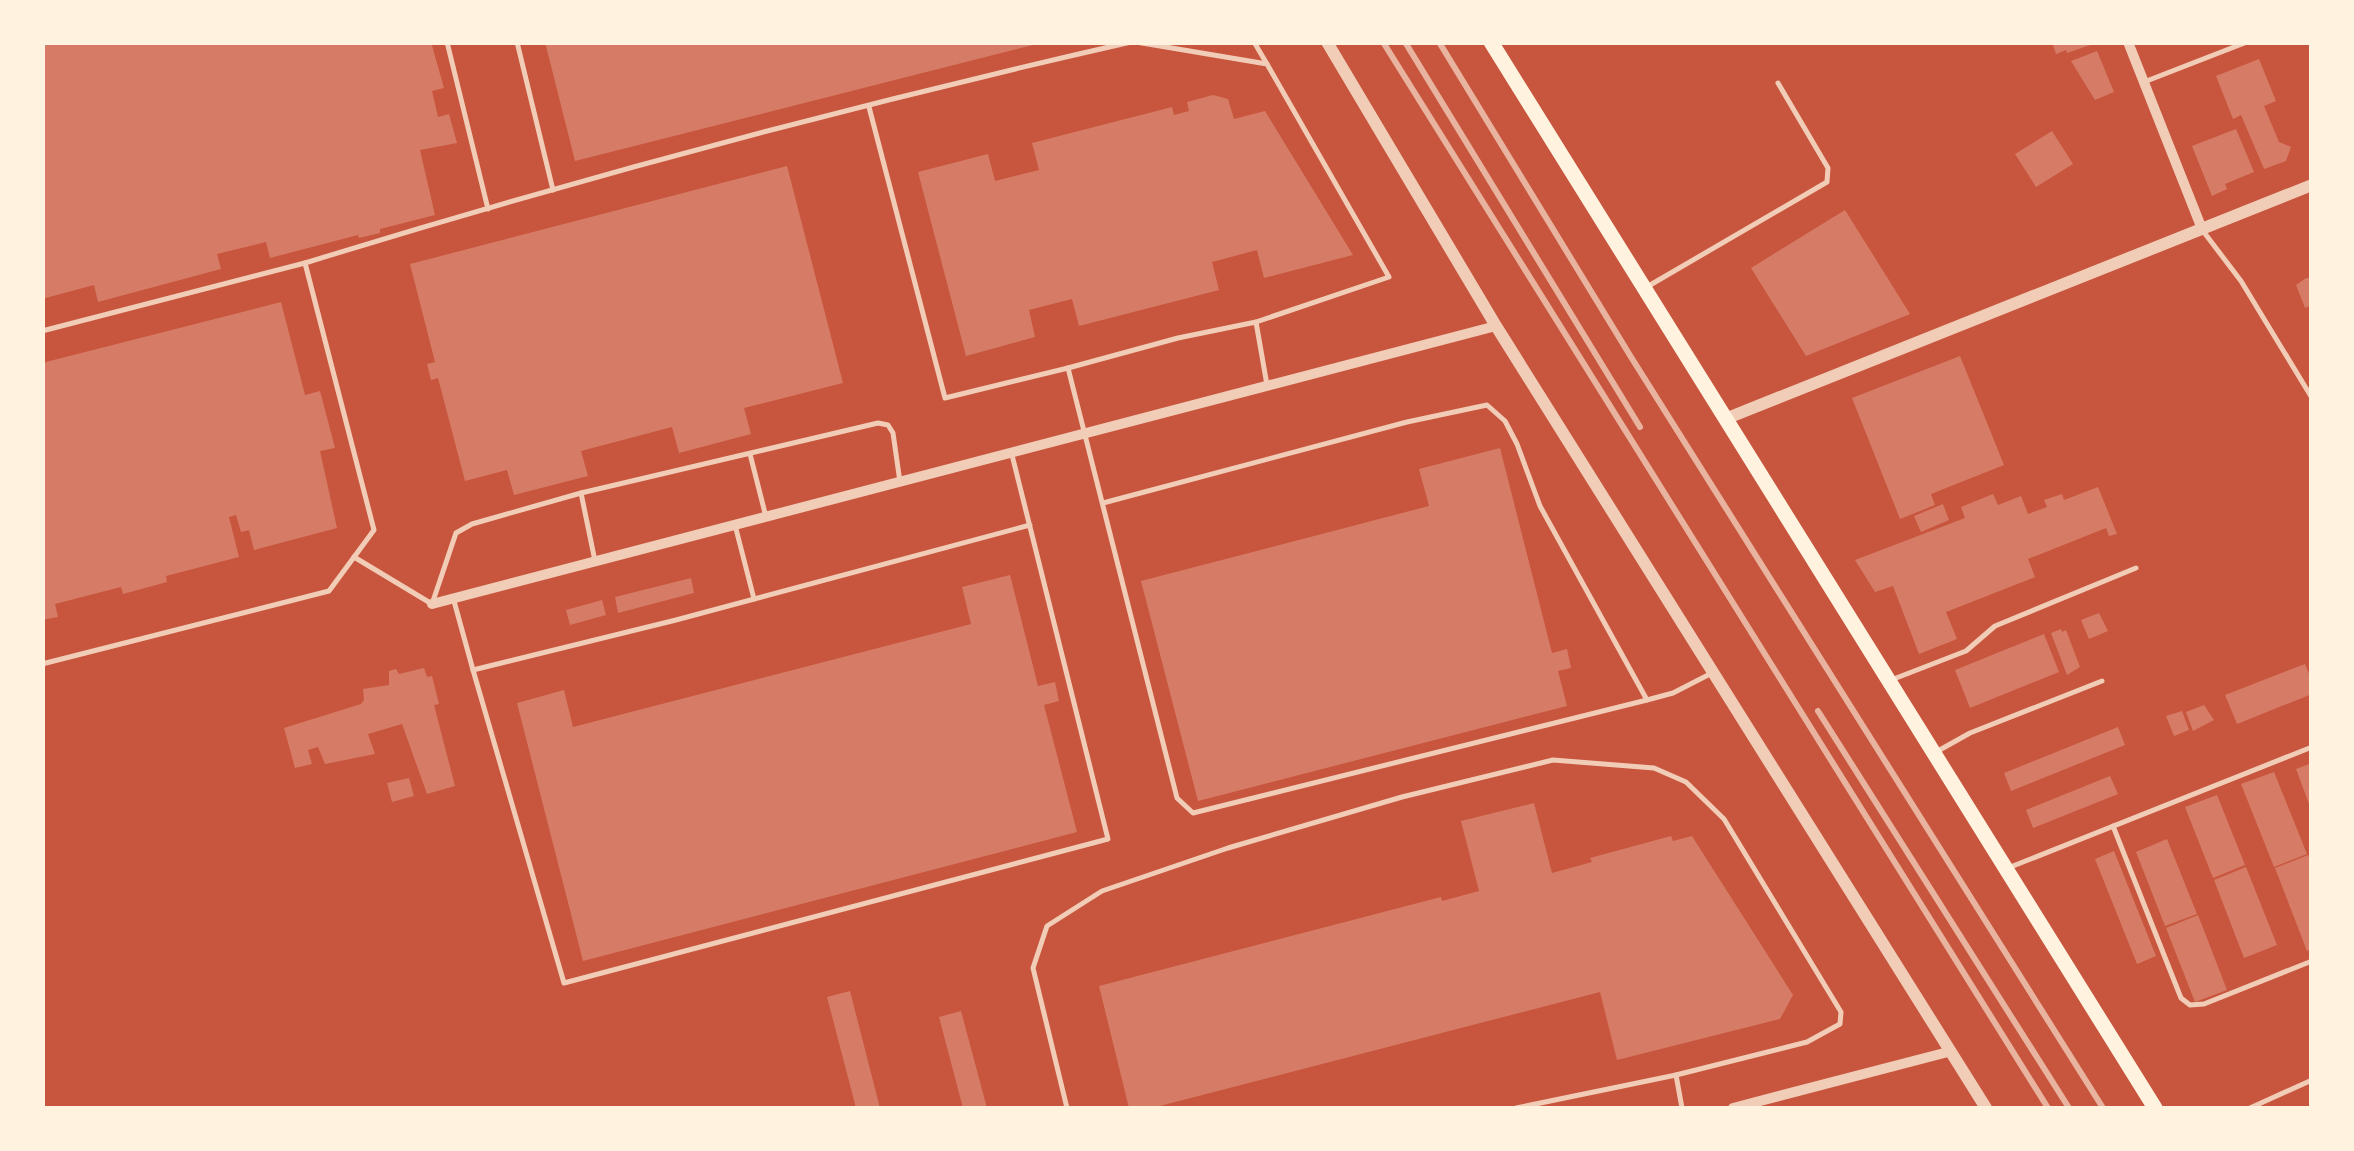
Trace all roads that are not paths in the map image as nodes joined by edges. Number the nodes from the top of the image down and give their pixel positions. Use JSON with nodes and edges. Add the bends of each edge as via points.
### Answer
{"nodes":[{"id":1,"x":446,"y":42,"type":"edge"},
{"id":2,"x":517,"y":42,"type":"edge"},
{"id":3,"x":1134,"y":42,"type":"edge"},
{"id":4,"x":1254,"y":42,"type":"edge"},
{"id":5,"x":1328,"y":42,"type":"edge"},
{"id":6,"x":1491,"y":42,"type":"edge"},
{"id":7,"x":2128,"y":42,"type":"edge"},
{"id":8,"x":2247,"y":42,"type":"edge"},
{"id":9,"x":1267,"y":64,"type":"junction"},
{"id":10,"x":2144,"y":82,"type":"junction"},
{"id":11,"x":1778,"y":83,"type":"dead end"},
{"id":12,"x":869,"y":106,"type":"junction"},
{"id":13,"x":2312,"y":184,"type":"edge"},
{"id":14,"x":554,"y":191,"type":"junction"},
{"id":15,"x":488,"y":208,"type":"junction"},
{"id":16,"x":2202,"y":228,"type":"junction"},
{"id":17,"x":305,"y":264,"type":"junction"},
{"id":18,"x":1643,"y":289,"type":"junction"},
{"id":19,"x":1256,"y":322,"type":"junction"},
{"id":20,"x":1496,"y":326,"type":"junction"},
{"id":21,"x":42,"y":331,"type":"edge"},
{"id":22,"x":1068,"y":368,"type":"junction"},
{"id":23,"x":1268,"y":385,"type":"junction"},
{"id":24,"x":2312,"y":398,"type":"edge"},
{"id":25,"x":1724,"y":419,"type":"junction"},
{"id":26,"x":1084,"y":434,"type":"junction"},
{"id":27,"x":1012,"y":452,"type":"junction"},
{"id":28,"x":750,"y":454,"type":"junction"},
{"id":29,"x":900,"y":482,"type":"junction"},
{"id":30,"x":581,"y":493,"type":"junction"},
{"id":31,"x":1103,"y":503,"type":"junction"},
{"id":32,"x":766,"y":516,"type":"junction"},
{"id":33,"x":736,"y":525,"type":"junction"},
{"id":34,"x":1030,"y":525,"type":"junction"},
{"id":35,"x":354,"y":556,"type":"junction"},
{"id":36,"x":595,"y":561,"type":"junction"},
{"id":37,"x":2136,"y":568,"type":"dead end"},
{"id":38,"x":453,"y":598,"type":"junction"},
{"id":39,"x":754,"y":599,"type":"junction"},
{"id":40,"x":432,"y":604,"type":"junction"},
{"id":41,"x":42,"y":664,"type":"edge"},
{"id":42,"x":473,"y":670,"type":"junction"},
{"id":43,"x":1713,"y":673,"type":"junction"},
{"id":44,"x":1888,"y":681,"type":"junction"},
{"id":45,"x":2102,"y":681,"type":"dead end"},
{"id":46,"x":1647,"y":700,"type":"junction"},
{"id":47,"x":2312,"y":747,"type":"edge"},
{"id":48,"x":1933,"y":753,"type":"junction"},
{"id":49,"x":2114,"y":826,"type":"junction"},
{"id":50,"x":2006,"y":869,"type":"junction"},
{"id":51,"x":2312,"y":961,"type":"edge"},
{"id":52,"x":1948,"y":1052,"type":"junction"},
{"id":53,"x":1676,"y":1075,"type":"junction"},
{"id":54,"x":2310,"y":1081,"type":"edge"},
{"id":55,"x":2312,"y":1091,"type":"edge"},
{"id":56,"x":1067,"y":1108,"type":"edge"},
{"id":57,"x":1516,"y":1108,"type":"edge"},
{"id":58,"x":1682,"y":1108,"type":"edge"},
{"id":59,"x":1733,"y":1108,"type":"edge"},
{"id":60,"x":1986,"y":1108,"type":"edge"},
{"id":61,"x":2155,"y":1108,"type":"edge"},
{"id":62,"x":2250,"y":1108,"type":"edge"}],
"edges":[{"from":1,"to":15,"type":"lane"},
{"from":2,"to":14,"type":"lane"},
{"from":3,"to":9,"type":"lane"},
{"from":3,"to":12,"type":"lane"},
{"from":4,"to":9,"type":"lane"},
{"from":5,"to":20,"type":"street"},
{"from":6,"to":18,"type":"main road"},
{"from":7,"to":10,"type":"street"},
{"from":8,"to":10,"type":"lane"},
{"from":9,"to":19,"type":"lane","via":[[1389,277]]},
{"from":10,"to":16,"type":"street"},
{"from":11,"to":18,"type":"lane","via":[[1828,168],[1827,182]]},
{"from":12,"to":14,"type":"lane"},
{"from":12,"to":22,"type":"lane","via":[[945,398]]},
{"from":13,"to":16,"type":"street"},
{"from":14,"to":15,"type":"lane"},
{"from":15,"to":17,"type":"lane"},
{"from":16,"to":24,"type":"lane"},
{"from":16,"to":25,"type":"street"},
{"from":17,"to":21,"type":"lane"},
{"from":17,"to":35,"type":"lane","via":[[374,530]]},
{"from":18,"to":25,"type":"main road"},
{"from":19,"to":22,"type":"lane"},
{"from":19,"to":23,"type":"lane"},
{"from":20,"to":23,"type":"street"},
{"from":20,"to":43,"type":"street"},
{"from":22,"to":26,"type":"lane"},
{"from":23,"to":26,"type":"street"},
{"from":25,"to":44,"type":"main road"},
{"from":26,"to":27,"type":"street"},
{"from":26,"to":31,"type":"lane"},
{"from":27,"to":29,"type":"street"},
{"from":27,"to":34,"type":"lane"},
{"from":28,"to":29,"type":"lane","via":[[878,423],[893,433]]},
{"from":28,"to":30,"type":"lane"},
{"from":28,"to":32,"type":"lane"},
{"from":29,"to":32,"type":"street"},
{"from":30,"to":36,"type":"lane"},
{"from":30,"to":40,"type":"lane","via":[[456,534]]},
{"from":31,"to":46,"type":"lane","via":[[1487,405],[1518,444],[1540,506]]},
{"from":31,"to":46,"type":"lane","via":[[1177,798],[1193,813]]},
{"from":32,"to":33,"type":"street"},
{"from":33,"to":36,"type":"street"},
{"from":33,"to":39,"type":"lane"},
{"from":34,"to":39,"type":"lane"},
{"from":34,"to":42,"type":"lane","via":[[1108,839],[564,983]]},
{"from":35,"to":40,"type":"lane"},
{"from":35,"to":41,"type":"lane","via":[[329,591]]},
{"from":36,"to":38,"type":"street"},
{"from":37,"to":44,"type":"lane","via":[[1994,626],[1966,651]]},
{"from":38,"to":40,"type":"street"},
{"from":38,"to":42,"type":"lane"},
{"from":39,"to":42,"type":"lane"},
{"from":43,"to":46,"type":"lane"},
{"from":43,"to":52,"type":"street"},
{"from":44,"to":48,"type":"main road"},
{"from":45,"to":48,"type":"lane"},
{"from":47,"to":49,"type":"lane"},
{"from":48,"to":50,"type":"main road"},
{"from":49,"to":50,"type":"lane"},
{"from":49,"to":51,"type":"lane","via":[[2181,998],[2190,1005]]},
{"from":50,"to":61,"type":"main road"},
{"from":52,"to":59,"type":"street"},
{"from":52,"to":60,"type":"street"},
{"from":53,"to":56,"type":"lane","via":[[1807,1042],[1840,1024],[1841,1012],[1710,803],[1686,782],[1654,768],[1553,760],[1228,848],[1102,891],[1046,926],[1033,968]]},
{"from":53,"to":57,"type":"lane"},
{"from":53,"to":58,"type":"lane"},
{"from":54,"to":55,"type":"lane"},
{"from":54,"to":62,"type":"lane"}]}
